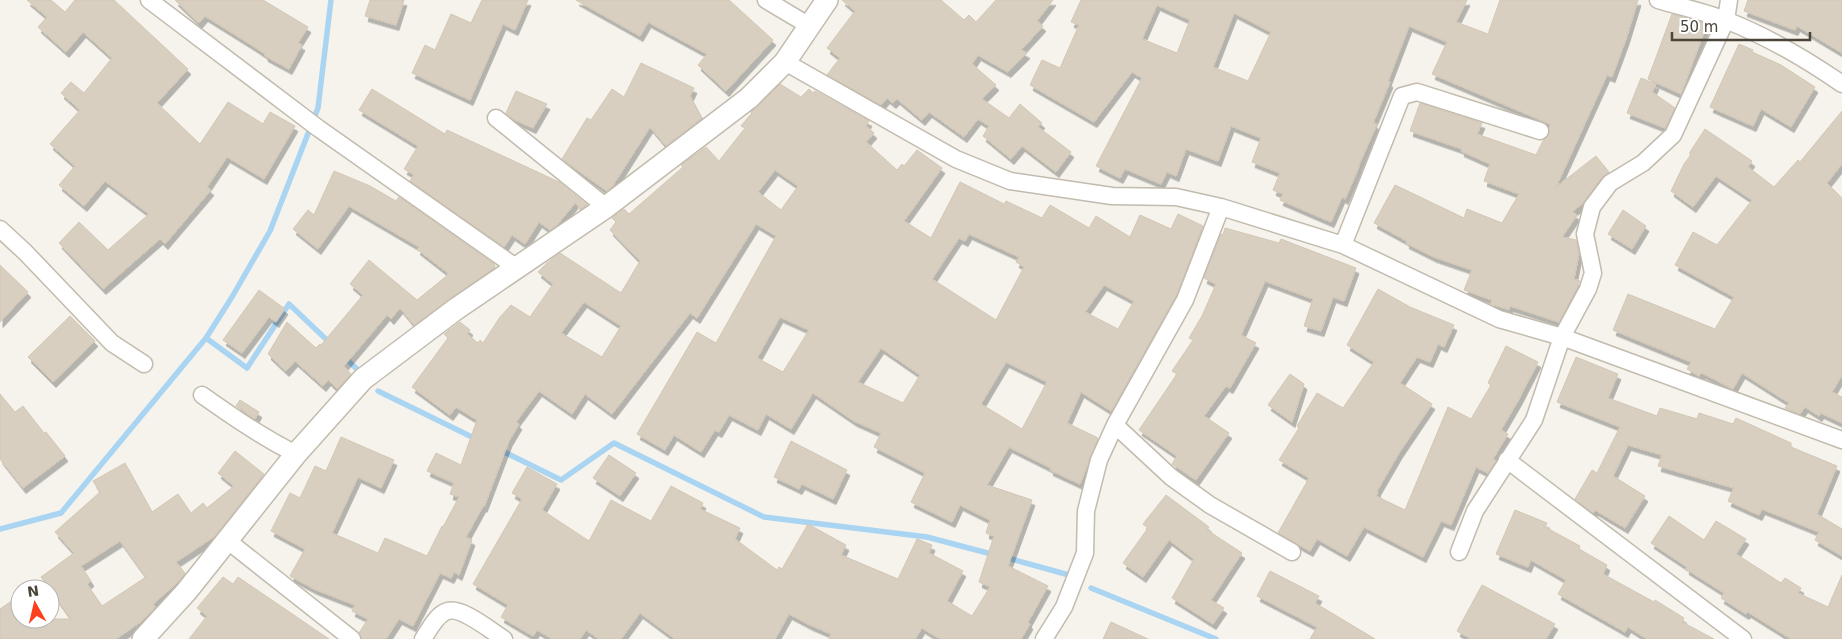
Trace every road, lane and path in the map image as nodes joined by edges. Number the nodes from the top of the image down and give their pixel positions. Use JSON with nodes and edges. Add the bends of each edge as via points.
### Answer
{"nodes":[{"id":1,"x":149,"y":0,"type":"edge"},
{"id":2,"x":766,"y":0,"type":"edge"},
{"id":3,"x":827,"y":0,"type":"edge"},
{"id":4,"x":1658,"y":0,"type":"edge"},
{"id":5,"x":1729,"y":0,"type":"edge"},
{"id":6,"x":1726,"y":20,"type":"junction"},
{"id":7,"x":808,"y":25,"type":"junction"},
{"id":8,"x":785,"y":62,"type":"junction"},
{"id":9,"x":1842,"y":84,"type":"edge"},
{"id":10,"x":496,"y":118,"type":"dead end"},
{"id":11,"x":1540,"y":131,"type":"dead end"},
{"id":12,"x":606,"y":207,"type":"junction"},
{"id":13,"x":1221,"y":207,"type":"junction"},
{"id":14,"x":0,"y":229,"type":"edge"},
{"id":15,"x":1343,"y":245,"type":"junction"},
{"id":16,"x":517,"y":268,"type":"junction"},
{"id":17,"x":1562,"y":337,"type":"junction"},
{"id":18,"x":144,"y":364,"type":"dead end"},
{"id":19,"x":202,"y":395,"type":"dead end"},
{"id":20,"x":1115,"y":425,"type":"junction"},
{"id":21,"x":1842,"y":440,"type":"edge"},
{"id":22,"x":296,"y":454,"type":"junction"},
{"id":23,"x":1507,"y":460,"type":"junction"},
{"id":24,"x":228,"y":541,"type":"junction"},
{"id":25,"x":1292,"y":552,"type":"dead end"},
{"id":26,"x":1459,"y":552,"type":"dead end"},
{"id":27,"x":143,"y":639,"type":"edge"},
{"id":28,"x":352,"y":639,"type":"edge"},
{"id":29,"x":423,"y":639,"type":"edge"},
{"id":30,"x":504,"y":639,"type":"edge"},
{"id":31,"x":1044,"y":639,"type":"edge"},
{"id":32,"x":1743,"y":639,"type":"edge"}],
"edges":[{"from":1,"to":16,"type":"street","via":[[312,124]]},
{"from":2,"to":7,"type":"street"},
{"from":3,"to":7,"type":"street"},
{"from":4,"to":6,"type":"street"},
{"from":5,"to":6,"type":"street"},
{"from":6,"to":9,"type":"street","via":[[1764,37]]},
{"from":6,"to":17,"type":"street","via":[[1673,135],[1643,163],[1610,183],[1592,207],[1584,234],[1593,273]]},
{"from":7,"to":8,"type":"street"},
{"from":8,"to":12,"type":"street","via":[[749,98]]},
{"from":8,"to":13,"type":"street","via":[[956,159],[1010,181],[1112,196],[1176,197]]},
{"from":10,"to":12,"type":"street"},
{"from":11,"to":15,"type":"street","via":[[1416,92],[1402,96]]},
{"from":12,"to":16,"type":"street"},
{"from":13,"to":15,"type":"street"},
{"from":13,"to":20,"type":"street","via":[[1185,300]]},
{"from":14,"to":18,"type":"street","via":[[112,343]]},
{"from":15,"to":17,"type":"street","via":[[1498,320]]},
{"from":16,"to":22,"type":"street","via":[[456,308],[363,379]]},
{"from":17,"to":21,"type":"street"},
{"from":17,"to":23,"type":"street","via":[[1534,420]]},
{"from":19,"to":22,"type":"street","via":[[249,428]]},
{"from":20,"to":25,"type":"street","via":[[1171,477],[1210,505]]},
{"from":20,"to":31,"type":"street","via":[[1100,460],[1086,511],[1082,560],[1064,607]]},
{"from":22,"to":24,"type":"street"},
{"from":23,"to":26,"type":"street","via":[[1475,511]]},
{"from":23,"to":32,"type":"street"},
{"from":24,"to":27,"type":"street"},
{"from":24,"to":28,"type":"street"},
{"from":29,"to":30,"type":"street","via":[[434,621],[452,610],[466,614]]}]}
